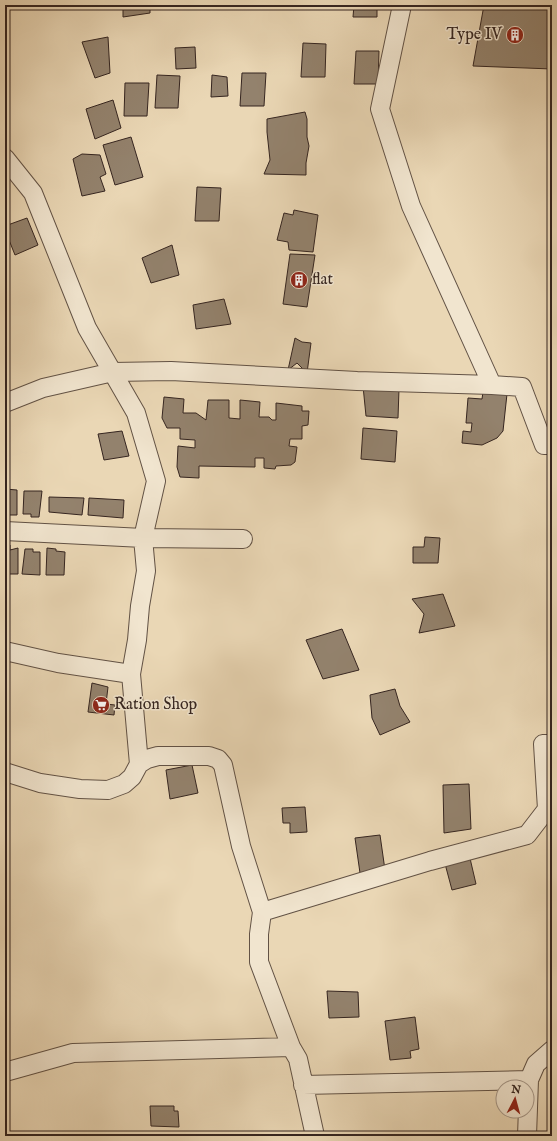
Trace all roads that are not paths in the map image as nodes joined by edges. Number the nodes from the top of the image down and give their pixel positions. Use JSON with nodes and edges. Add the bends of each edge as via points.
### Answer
{"nodes":[{"id":1,"x":402,"y":5,"type":"edge"},
{"id":2,"x":5,"y":158,"type":"edge"},
{"id":3,"x":113,"y":372,"type":"junction"},
{"id":4,"x":492,"y":385,"type":"junction"},
{"id":5,"x":5,"y":403,"type":"edge"},
{"id":6,"x":552,"y":445,"type":"edge"},
{"id":7,"x":5,"y":531,"type":"edge"},
{"id":8,"x":143,"y":538,"type":"junction"},
{"id":9,"x":244,"y":539,"type":"dead end"},
{"id":10,"x":5,"y":651,"type":"edge"},
{"id":11,"x":131,"y":674,"type":"junction"},
{"id":12,"x":552,"y":744,"type":"edge"},
{"id":13,"x":139,"y":764,"type":"junction"},
{"id":14,"x":5,"y":772,"type":"edge"},
{"id":15,"x":262,"y":912,"type":"junction"},
{"id":16,"x":292,"y":1047,"type":"junction"},
{"id":17,"x":552,"y":1050,"type":"edge"},
{"id":18,"x":5,"y":1072,"type":"edge"},
{"id":19,"x":529,"y":1079,"type":"edge"},
{"id":20,"x":495,"y":1081,"type":"edge"},
{"id":21,"x":303,"y":1085,"type":"junction"},
{"id":22,"x":528,"y":1119,"type":"edge"},
{"id":23,"x":315,"y":1136,"type":"edge"},
{"id":24,"x":527,"y":1136,"type":"edge"}],
"edges":[{"from":1,"to":4,"type":"street","via":[[380,109],[411,206]]},
{"from":2,"to":3,"type":"street","via":[[33,192],[87,328]]},
{"from":3,"to":4,"type":"street","via":[[171,371]]},
{"from":3,"to":5,"type":"street","via":[[43,388]]},
{"from":3,"to":8,"type":"street","via":[[136,413],[156,481]]},
{"from":4,"to":6,"type":"street","via":[[522,387],[544,445]]},
{"from":7,"to":8,"type":"street"},
{"from":8,"to":9,"type":"street"},
{"from":8,"to":11,"type":"street","via":[[146,571]]},
{"from":10,"to":11,"type":"street","via":[[58,663]]},
{"from":11,"to":13,"type":"street"},
{"from":12,"to":15,"type":"street","via":[[543,744],[547,809],[527,835],[430,861]]},
{"from":13,"to":14,"type":"street","via":[[132,777],[124,784],[108,790],[40,783]]},
{"from":13,"to":15,"type":"street","via":[[158,756],[209,756],[223,765],[241,846]]},
{"from":15,"to":16,"type":"street","via":[[259,962]]},
{"from":16,"to":18,"type":"street","via":[[73,1054]]},
{"from":16,"to":21,"type":"street","via":[[298,1059]]},
{"from":17,"to":19,"type":"street","via":[[536,1064]]},
{"from":20,"to":21,"type":"street"},
{"from":21,"to":23,"type":"street"},
{"from":22,"to":24,"type":"street"}]}
